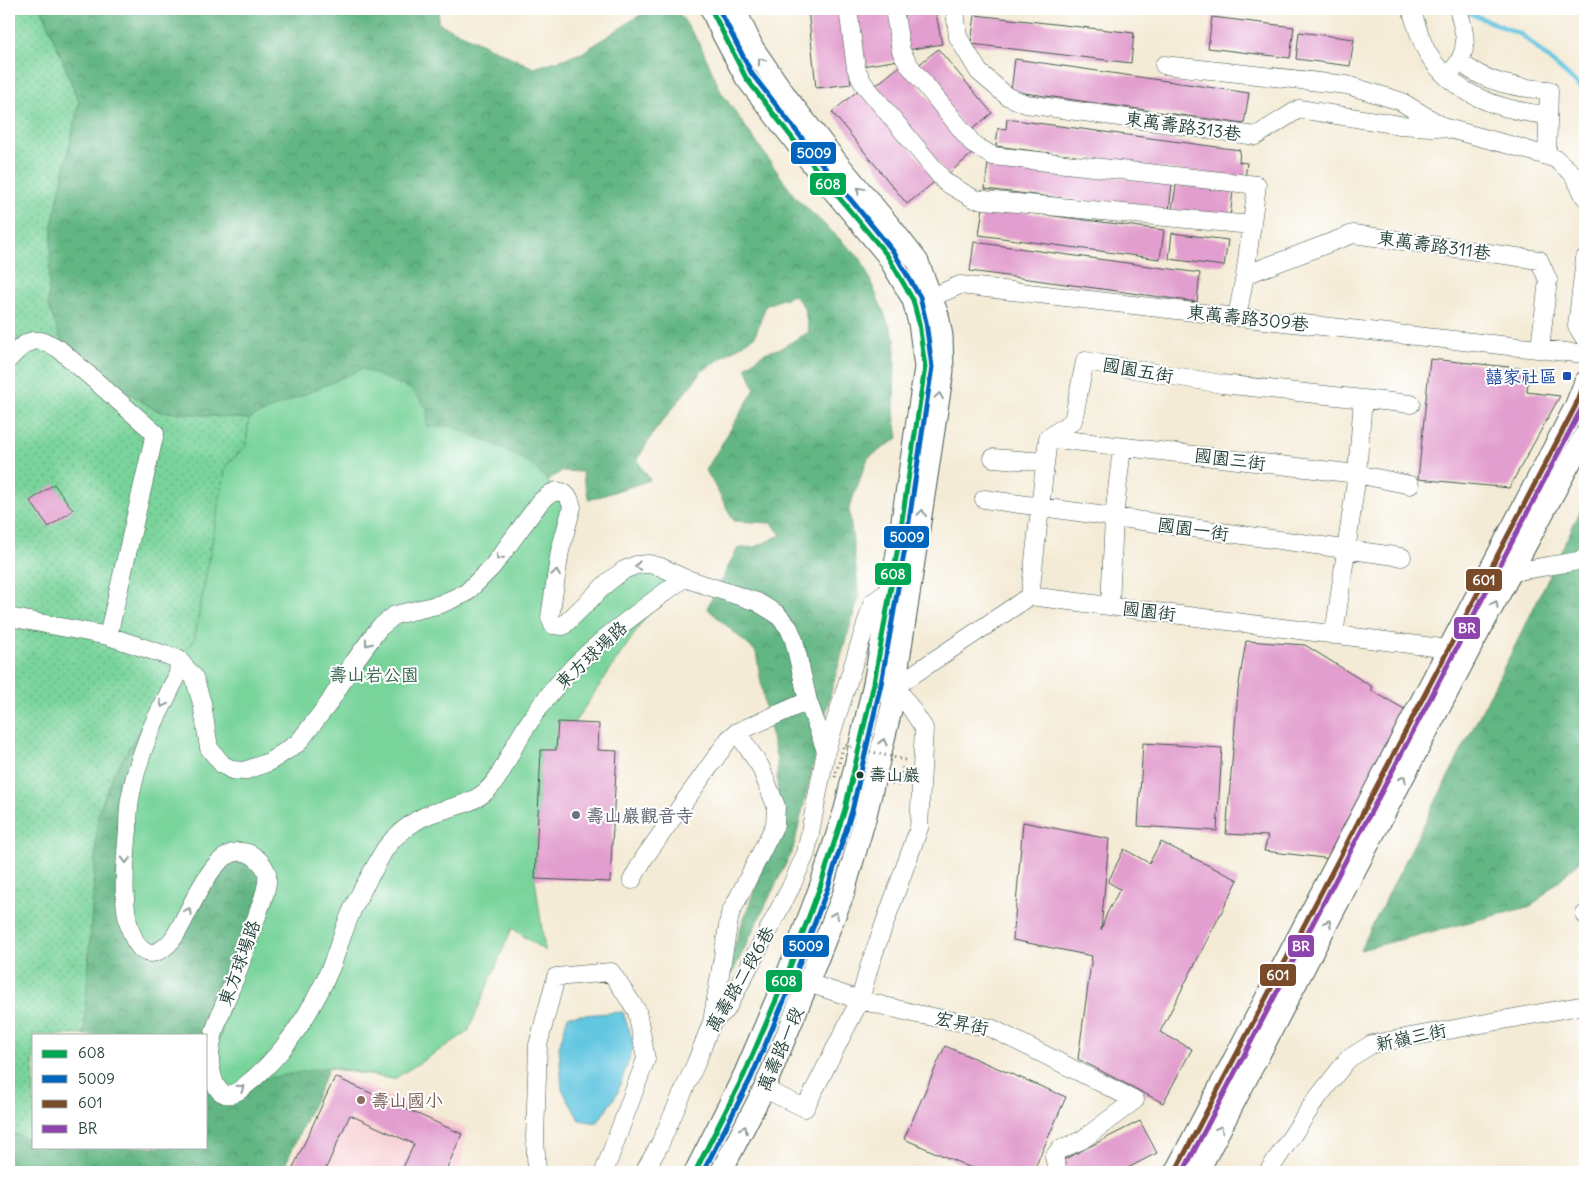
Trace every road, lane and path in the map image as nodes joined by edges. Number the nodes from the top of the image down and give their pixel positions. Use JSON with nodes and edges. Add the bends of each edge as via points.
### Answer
{"nodes":[{"id":1,"x":711,"y":9,"type":"edge"},
{"id":2,"x":736,"y":9,"type":"edge"},
{"id":3,"x":848,"y":9,"type":"edge"},
{"id":4,"x":894,"y":9,"type":"edge"},
{"id":5,"x":955,"y":9,"type":"edge"},
{"id":6,"x":1411,"y":9,"type":"edge"},
{"id":7,"x":1459,"y":12,"type":"edge"},
{"id":8,"x":1460,"y":62,"type":"junction"},
{"id":9,"x":1164,"y":66,"type":"dead end"},
{"id":10,"x":1446,"y":76,"type":"junction"},
{"id":11,"x":1548,"y":115,"type":"junction"},
{"id":12,"x":1446,"y":128,"type":"junction"},
{"id":13,"x":1547,"y":156,"type":"junction"},
{"id":14,"x":1585,"y":197,"type":"edge"},
{"id":15,"x":1250,"y":225,"type":"junction"},
{"id":16,"x":1585,"y":258,"type":"edge"},
{"id":17,"x":1245,"y":275,"type":"junction"},
{"id":18,"x":923,"y":299,"type":"junction"},
{"id":19,"x":1237,"y":317,"type":"junction"},
{"id":20,"x":1585,"y":339,"type":"edge"},
{"id":21,"x":1540,"y":348,"type":"junction"},
{"id":22,"x":1585,"y":354,"type":"edge"},
{"id":23,"x":9,"y":359,"type":"edge"},
{"id":24,"x":1585,"y":382,"type":"edge"},
{"id":25,"x":1363,"y":399,"type":"junction"},
{"id":26,"x":1411,"y":404,"type":"dead end"},
{"id":27,"x":1585,"y":436,"type":"edge"},
{"id":28,"x":1048,"y":438,"type":"junction"},
{"id":29,"x":1122,"y":447,"type":"junction"},
{"id":30,"x":993,"y":458,"type":"dead end"},
{"id":31,"x":1045,"y":462,"type":"junction"},
{"id":32,"x":1356,"y":474,"type":"junction"},
{"id":33,"x":1410,"y":485,"type":"dead end"},
{"id":34,"x":984,"y":499,"type":"dead end"},
{"id":35,"x":1040,"y":507,"type":"junction"},
{"id":36,"x":1114,"y":517,"type":"junction"},
{"id":37,"x":1345,"y":550,"type":"junction"},
{"id":38,"x":1402,"y":557,"type":"dead end"},
{"id":39,"x":1585,"y":557,"type":"edge"},
{"id":40,"x":1512,"y":572,"type":"junction"},
{"id":41,"x":684,"y":578,"type":"junction"},
{"id":42,"x":899,"y":593,"type":"junction"},
{"id":43,"x":1030,"y":596,"type":"junction"},
{"id":44,"x":1110,"y":606,"type":"junction"},
{"id":45,"x":9,"y":617,"type":"edge"},
{"id":46,"x":1334,"y":635,"type":"junction"},
{"id":47,"x":108,"y":636,"type":"junction"},
{"id":48,"x":1450,"y":649,"type":"junction"},
{"id":49,"x":178,"y":659,"type":"junction"},
{"id":50,"x":874,"y":682,"type":"junction"},
{"id":51,"x":896,"y":686,"type":"junction"},
{"id":52,"x":808,"y":701,"type":"junction"},
{"id":53,"x":737,"y":732,"type":"junction"},
{"id":54,"x":826,"y":751,"type":"junction"},
{"id":55,"x":905,"y":760,"type":"dead end"},
{"id":56,"x":835,"y":777,"type":"dead end"},
{"id":57,"x":632,"y":880,"type":"dead end"},
{"id":58,"x":808,"y":983,"type":"junction"},
{"id":59,"x":860,"y":1000,"type":"junction"},
{"id":60,"x":1585,"y":1006,"type":"edge"},
{"id":61,"x":712,"y":1022,"type":"junction"},
{"id":62,"x":764,"y":1089,"type":"junction"},
{"id":63,"x":537,"y":1172,"type":"edge"},
{"id":64,"x":604,"y":1172,"type":"edge"},
{"id":65,"x":644,"y":1172,"type":"edge"},
{"id":66,"x":695,"y":1172,"type":"edge"},
{"id":67,"x":721,"y":1172,"type":"edge"},
{"id":68,"x":1058,"y":1172,"type":"edge"},
{"id":69,"x":1175,"y":1172,"type":"edge"},
{"id":70,"x":1198,"y":1172,"type":"edge"},
{"id":71,"x":1268,"y":1172,"type":"edge"}],
"edges":[{"from":1,"to":18,"type":"main road","name":"萬壽路一段","via":[[746,78],[826,182]]},
{"from":18,"to":2,"type":"main road","name":"萬壽路一段","one_way":true,"via":[[918,262],[788,99],[753,48]]},
{"from":3,"to":15,"type":"street","via":[[856,68],[863,83],[945,182],[974,200]]},
{"from":4,"to":15,"type":"street","via":[[902,51],[909,65],[974,145],[994,156],[1256,185]]},
{"from":5,"to":12,"type":"street","name":"東萬壽路313巷","via":[[958,37],[979,72],[1007,96],[1026,104],[1256,136],[1299,109],[1400,125]]},
{"from":6,"to":10,"type":"street","via":[[1427,51]]},
{"from":7,"to":8,"type":"street","via":[[1465,36],[1465,50]]},
{"from":8,"to":10,"type":"street"},
{"from":8,"to":11,"type":"street","via":[[1470,71],[1493,81],[1549,90]]},
{"from":9,"to":12,"type":"street","via":[[1348,85],[1400,101]]},
{"from":10,"to":11,"type":"street","via":[[1474,96],[1498,106]]},
{"from":11,"to":13,"type":"street"},
{"from":12,"to":13,"type":"street","name":"東萬壽路313巷"},
{"from":13,"to":14,"type":"street","name":"東萬壽路313巷","via":[[1556,159],[1573,174]]},
{"from":15,"to":17,"type":"street"},
{"from":16,"to":20,"type":"street","via":[[1577,326]]},
{"from":17,"to":19,"type":"street"},
{"from":17,"to":21,"type":"street","name":"東萬壽路311巷","via":[[1353,234],[1539,260],[1548,280]]},
{"from":18,"to":19,"type":"street","name":"東萬壽路309巷","via":[[960,285]]},
{"from":18,"to":42,"type":"main road","name":"萬壽路一段","via":[[938,315],[943,371]]},
{"from":19,"to":21,"type":"street","name":"東萬壽路309巷"},
{"from":21,"to":22,"type":"street","name":"東萬壽路309巷"},
{"from":23,"to":47,"type":"street","via":[[22,346],[40,340],[48,342],[155,433]]},
{"from":24,"to":48,"type":"main road"},
{"from":25,"to":26,"type":"street","name":"國園五街"},
{"from":25,"to":28,"type":"street","name":"國園五街","via":[[1222,384],[1085,361],[1073,421]]},
{"from":25,"to":32,"type":"street"},
{"from":27,"to":40,"type":"main road"},
{"from":28,"to":29,"type":"street","name":"國園三街"},
{"from":28,"to":31,"type":"street"},
{"from":29,"to":32,"type":"street","name":"國園三街"},
{"from":29,"to":36,"type":"street"},
{"from":30,"to":31,"type":"street"},
{"from":31,"to":35,"type":"street"},
{"from":32,"to":33,"type":"street","name":"國園三街"},
{"from":32,"to":37,"type":"street"},
{"from":34,"to":35,"type":"street","name":"國園一街"},
{"from":35,"to":36,"type":"street","name":"國園一街"},
{"from":35,"to":43,"type":"street"},
{"from":36,"to":37,"type":"street","name":"國園一街"},
{"from":36,"to":44,"type":"street"},
{"from":37,"to":38,"type":"street","name":"國園一街"},
{"from":37,"to":46,"type":"street"},
{"from":39,"to":40,"type":"street","via":[[1578,561]]},
{"from":70,"to":40,"type":"main road","one_way":true},
{"from":41,"to":49,"type":"street","one_way":true,"via":[[649,564],[636,564],[608,582],[563,626],[553,625],[550,617],[558,560],[572,507],[564,493],[550,494],[531,513],[492,567],[466,593],[440,604],[395,615],[379,628],[298,742],[269,762],[244,771],[232,770],[222,764],[209,748],[194,677]]},
{"from":49,"to":41,"type":"street","name":"東方球場路","one_way":true,"via":[[178,673],[151,730],[130,797],[125,904],[135,943],[149,954],[156,953],[172,940],[200,887],[219,862],[241,852],[258,859],[266,871],[263,896],[210,1049],[213,1079],[222,1094],[228,1094],[236,1093],[251,1081],[294,1034],[330,968],[352,909],[386,848],[426,815],[452,808],[483,793],[505,767],[531,719],[572,668],[603,639]]},
{"from":41,"to":52,"type":"street","via":[[757,602],[777,614],[794,640]]},
{"from":42,"to":50,"type":"main road","name":"萬壽路一段"},
{"from":42,"to":51,"type":"main road","name":"萬壽路一段"},
{"from":42,"to":54,"type":"street","via":[[873,602]]},
{"from":43,"to":44,"type":"street","name":"國園街"},
{"from":43,"to":51,"type":"street"},
{"from":44,"to":46,"type":"street","name":"國園街"},
{"from":45,"to":47,"type":"street"},
{"from":46,"to":48,"type":"street","name":"國園街"},
{"from":47,"to":49,"type":"street"},
{"from":48,"to":69,"type":"main road"},
{"from":50,"to":51,"type":"street"},
{"from":50,"to":66,"type":"main road","name":"萬壽路一段","via":[[845,808],[820,887],[744,1075]]},
{"from":58,"to":51,"type":"main road","name":"萬壽路一段","one_way":true,"via":[[843,895]]},
{"from":51,"to":59,"type":"street","via":[[924,728],[919,828]]},
{"from":52,"to":53,"type":"street"},
{"from":52,"to":54,"type":"street"},
{"from":53,"to":57,"type":"street","via":[[644,858]]},
{"from":53,"to":61,"type":"street","via":[[760,766],[776,806],[775,825],[730,914]]},
{"from":54,"to":61,"type":"street","name":"萬壽路二段6巷","via":[[806,853],[790,890],[726,1010]]},
{"from":55,"to":56,"type":"path","bridge":true,"via":[[844,745]]},
{"from":58,"to":59,"type":"street","name":"宏昇街"},
{"from":58,"to":62,"type":"main road","name":"萬壽路一段"},
{"from":59,"to":62,"type":"street","via":[[805,1108]]},
{"from":59,"to":68,"type":"street","name":"宏昇街","via":[[991,1028],[1135,1100],[1082,1140],[1059,1150],[1054,1157]]},
{"from":60,"to":71,"type":"street","name":"新嶺三街","via":[[1372,1044],[1348,1059],[1315,1101]]},
{"from":61,"to":65,"type":"street","name":"萬壽路二段6巷","via":[[659,1146]]},
{"from":67,"to":62,"type":"main road","name":"萬壽路一段","one_way":true},
{"from":63,"to":64,"type":"street","via":[[538,1045],[556,977],[611,972],[637,1011],[646,1059]]}]}
